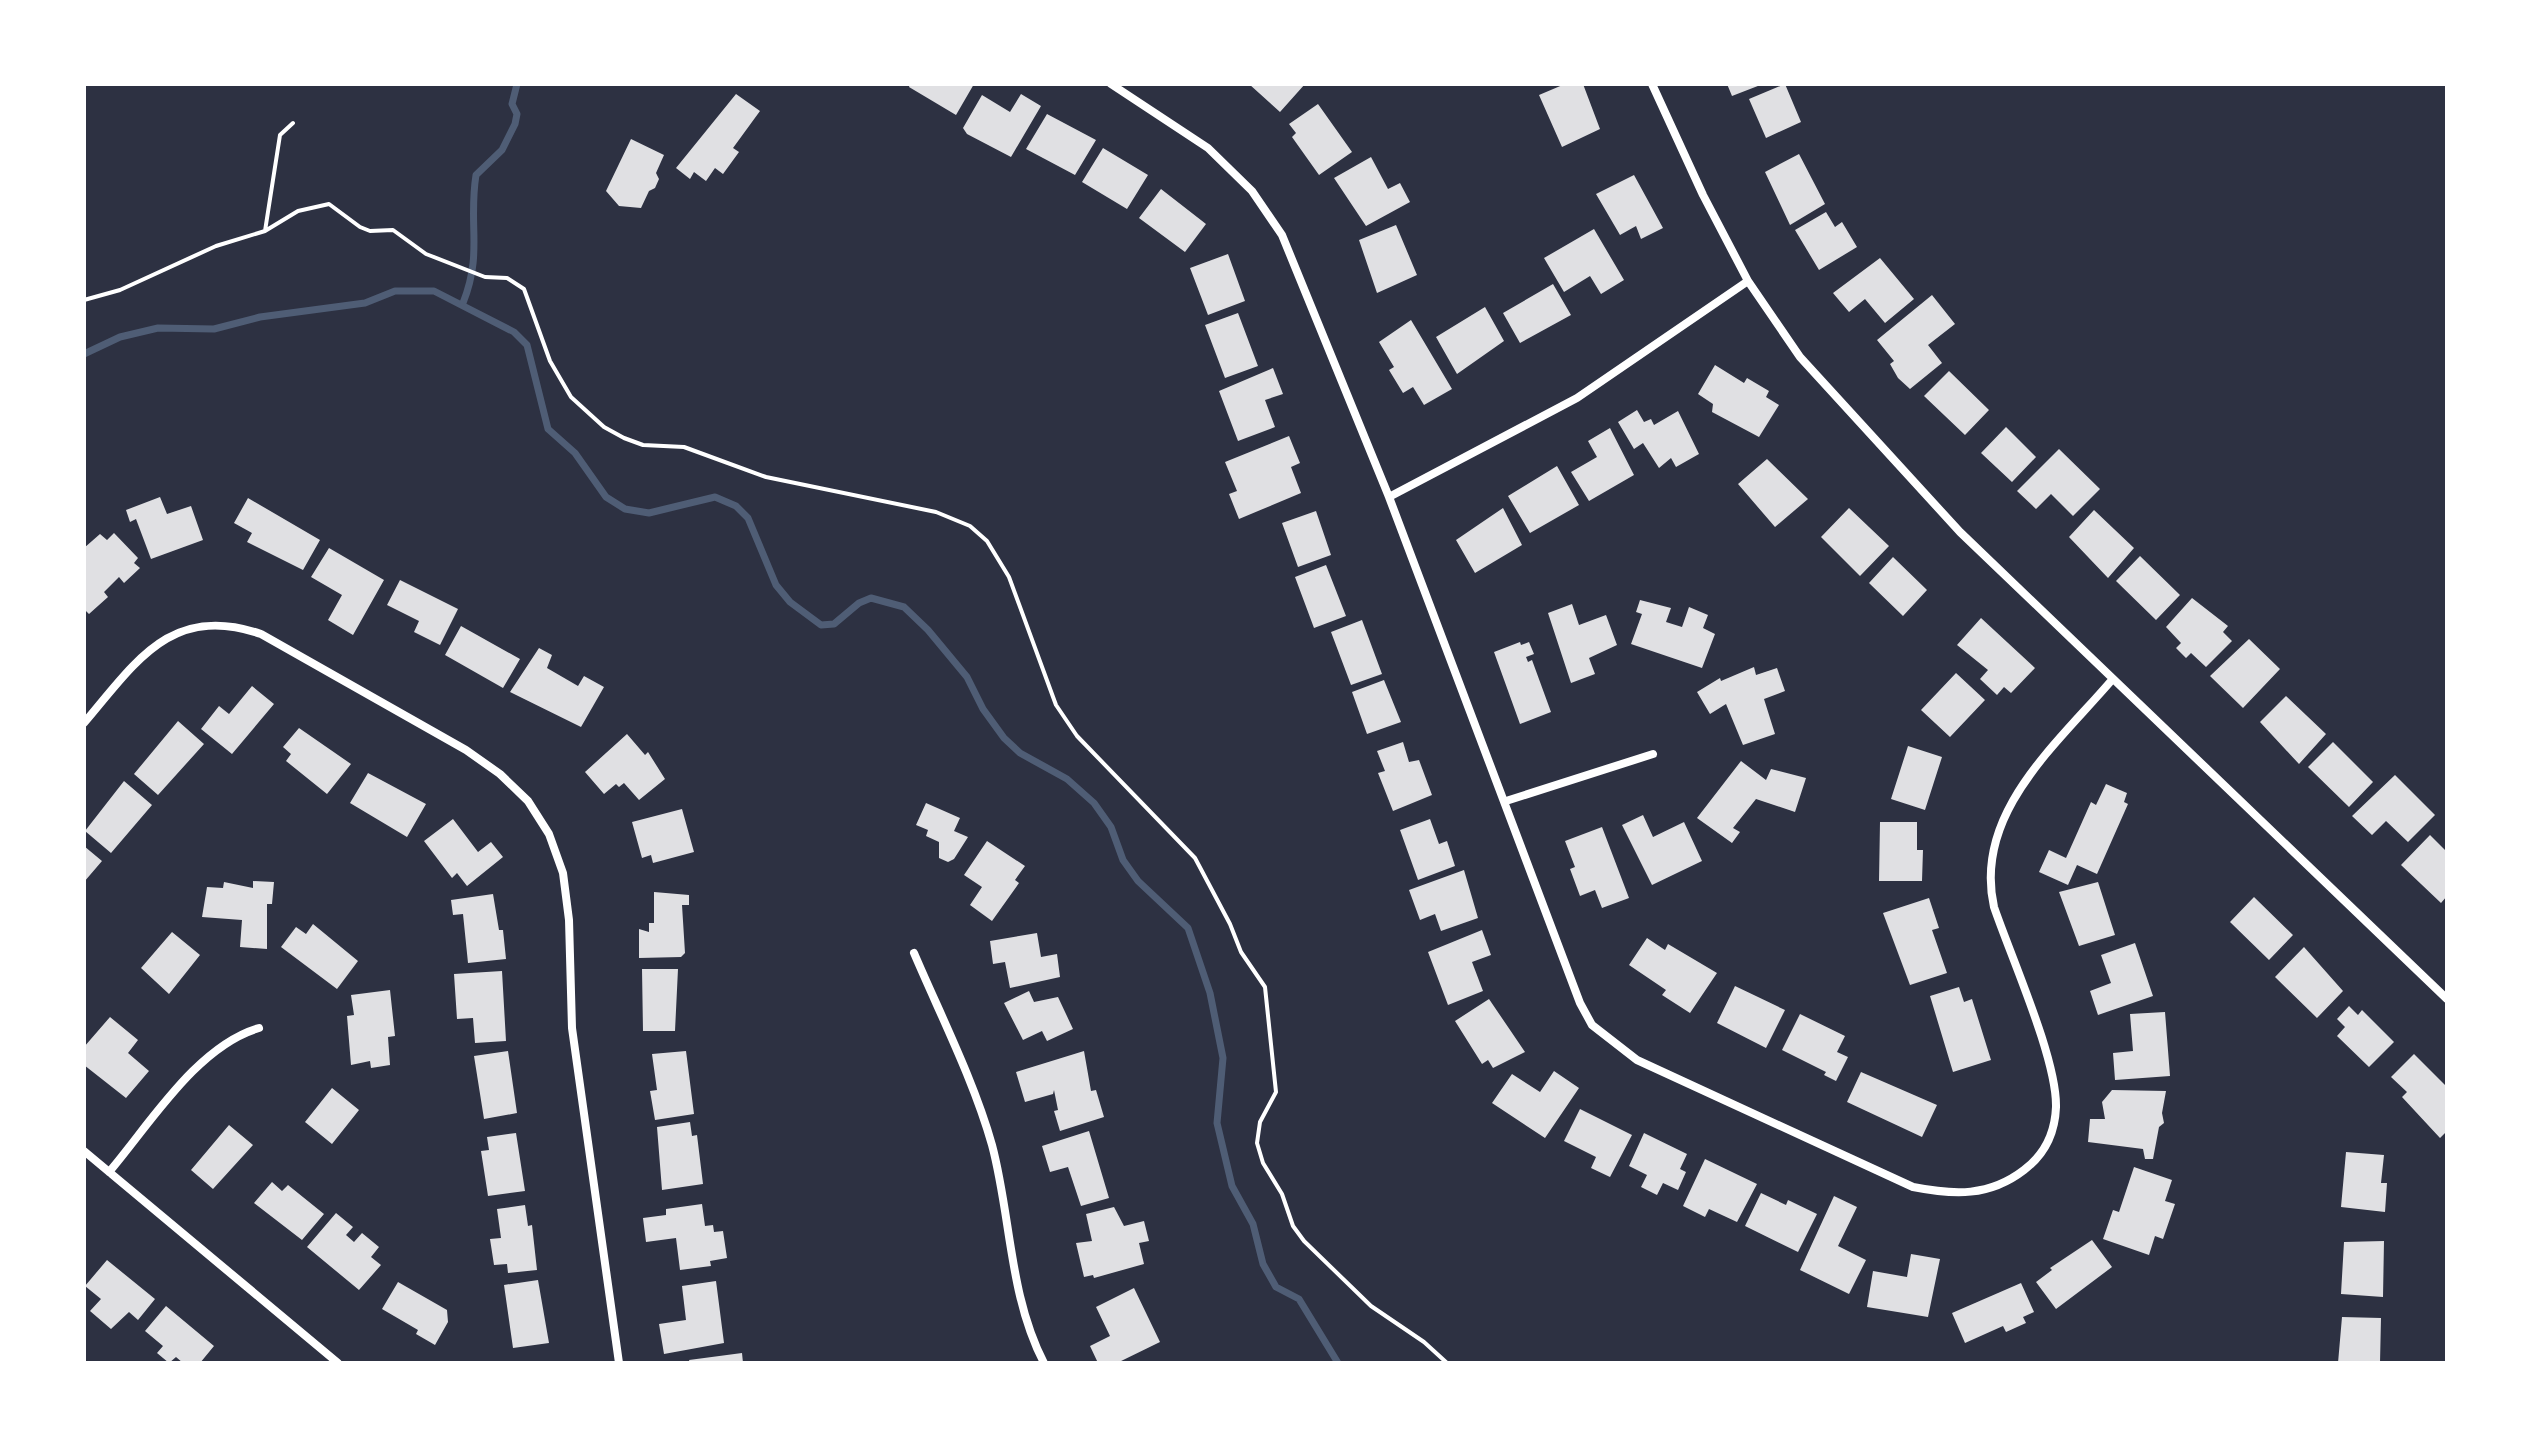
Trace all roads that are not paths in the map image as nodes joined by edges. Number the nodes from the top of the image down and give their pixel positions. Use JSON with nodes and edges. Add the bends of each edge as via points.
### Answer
{"nodes":[{"id":1,"x":1111,"y":84,"type":"edge"},
{"id":2,"x":1652,"y":84,"type":"edge"},
{"id":3,"x":1748,"y":281,"type":"junction"},
{"id":4,"x":1389,"y":497,"type":"junction"},
{"id":5,"x":2111,"y":681,"type":"junction"},
{"id":6,"x":84,"y":723,"type":"edge"},
{"id":7,"x":1653,"y":754,"type":"dead end"},
{"id":8,"x":1506,"y":801,"type":"junction"},
{"id":9,"x":914,"y":953,"type":"dead end"},
{"id":10,"x":2447,"y":999,"type":"edge"},
{"id":11,"x":259,"y":1028,"type":"dead end"},
{"id":12,"x":84,"y":1151,"type":"edge"},
{"id":13,"x":109,"y":1172,"type":"junction"},
{"id":14,"x":338,"y":1363,"type":"edge"},
{"id":15,"x":619,"y":1363,"type":"edge"},
{"id":16,"x":1044,"y":1363,"type":"edge"}],
"edges":[{"from":1,"to":4,"type":"street","via":[[1208,148],[1252,191],[1275,224]]},
{"from":2,"to":3,"type":"street"},
{"from":3,"to":4,"type":"street","via":[[1577,398]]},
{"from":3,"to":5,"type":"street","via":[[1800,357],[1861,425]]},
{"from":4,"to":8,"type":"street"},
{"from":5,"to":8,"type":"street","via":[[2033,772],[1999,823],[1990,854],[1994,907],[2053,1077],[2056,1107],[2046,1148],[2035,1162],[2010,1181],[1984,1191],[1953,1195],[1913,1187],[1669,1076],[1616,1045],[1592,1025],[1580,1003]]},
{"from":5,"to":10,"type":"street"},
{"from":6,"to":15,"type":"street","via":[[154,645],[181,629],[214,623],[238,626],[466,750],[528,801],[549,834],[563,873],[572,1028]]},
{"from":7,"to":8,"type":"street"},
{"from":9,"to":16,"type":"street","via":[[991,1142],[1013,1261]]},
{"from":11,"to":13,"type":"street","via":[[222,1044],[201,1063]]},
{"from":12,"to":13,"type":"street"},
{"from":13,"to":14,"type":"street"}]}
